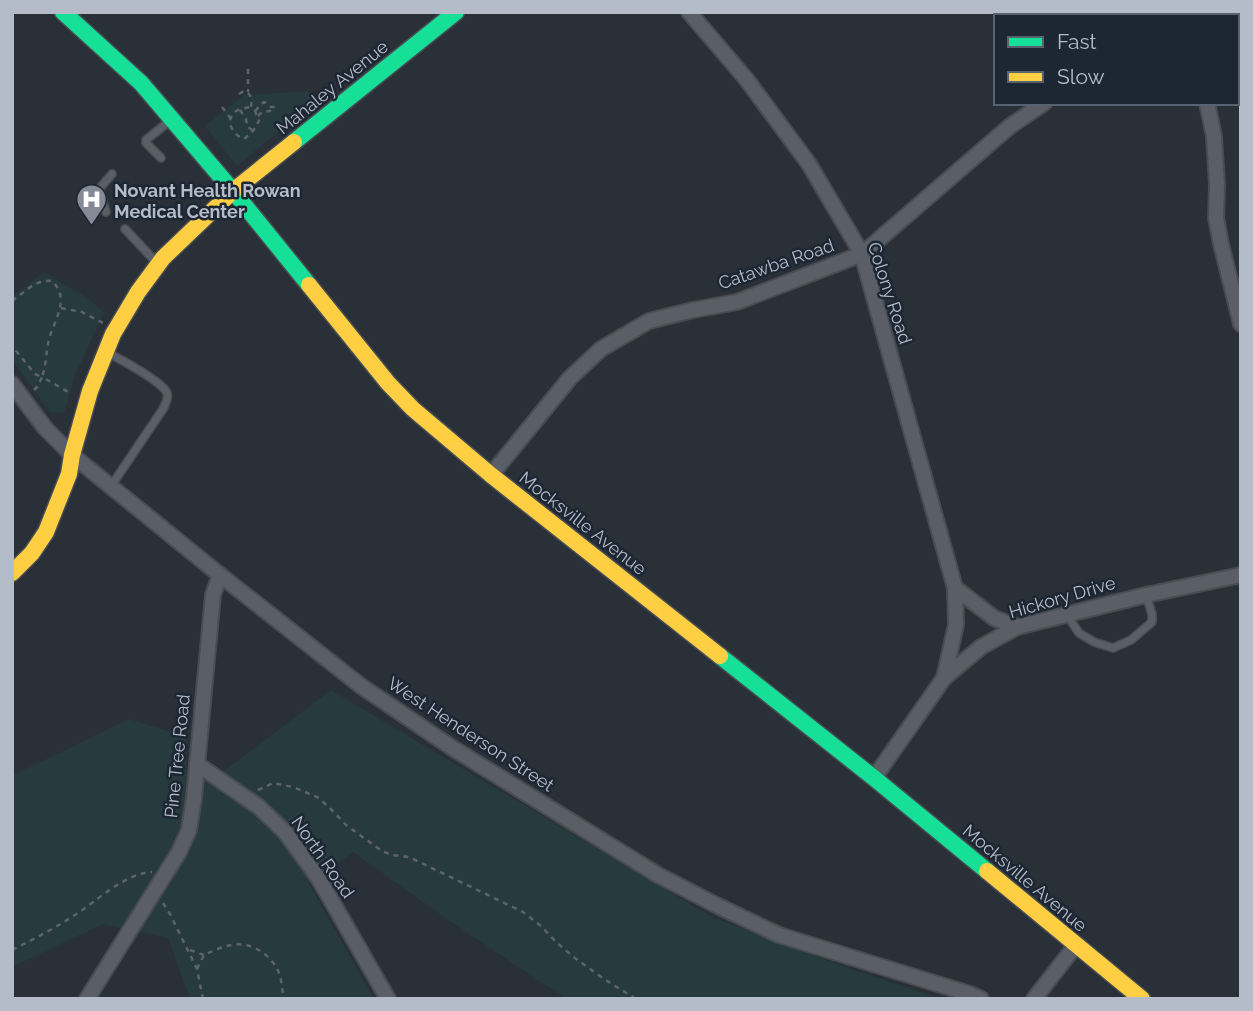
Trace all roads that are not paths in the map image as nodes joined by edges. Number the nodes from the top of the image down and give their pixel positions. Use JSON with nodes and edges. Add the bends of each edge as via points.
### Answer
{"nodes":[{"id":1,"x":63,"y":12,"type":"edge"},
{"id":2,"x":456,"y":12,"type":"edge"},
{"id":3,"x":689,"y":12,"type":"edge"},
{"id":4,"x":1041,"y":105,"type":"edge"},
{"id":5,"x":1208,"y":105,"type":"edge"},
{"id":6,"x":172,"y":119,"type":"junction"},
{"id":7,"x":161,"y":158,"type":"dead end"},
{"id":8,"x":112,"y":174,"type":"dead end"},
{"id":9,"x":233,"y":191,"type":"junction"},
{"id":10,"x":106,"y":212,"type":"dead end"},
{"id":11,"x":125,"y":229,"type":"dead end"},
{"id":12,"x":862,"y":254,"type":"junction"},
{"id":13,"x":158,"y":264,"type":"junction"},
{"id":14,"x":1241,"y":324,"type":"edge"},
{"id":15,"x":106,"y":351,"type":"junction"},
{"id":16,"x":12,"y":384,"type":"edge"},
{"id":17,"x":72,"y":455,"type":"junction"},
{"id":18,"x":491,"y":475,"type":"junction"},
{"id":19,"x":111,"y":486,"type":"junction"},
{"id":20,"x":12,"y":573,"type":"edge"},
{"id":21,"x":220,"y":575,"type":"junction"},
{"id":22,"x":1241,"y":575,"type":"edge"},
{"id":23,"x":955,"y":588,"type":"junction"},
{"id":24,"x":1146,"y":595,"type":"junction"},
{"id":25,"x":1066,"y":615,"type":"junction"},
{"id":26,"x":1017,"y":627,"type":"junction"},
{"id":27,"x":944,"y":678,"type":"junction"},
{"id":28,"x":197,"y":764,"type":"junction"},
{"id":29,"x":874,"y":778,"type":"junction"},
{"id":30,"x":1076,"y":945,"type":"junction"},
{"id":31,"x":87,"y":999,"type":"edge"},
{"id":32,"x":388,"y":999,"type":"edge"},
{"id":33,"x":981,"y":999,"type":"edge"},
{"id":34,"x":1034,"y":999,"type":"edge"},
{"id":35,"x":1142,"y":999,"type":"edge"}],
"edges":[{"from":1,"to":6,"type":"street","name":"Mocksville Avenue","via":[[138,79]]},
{"from":2,"to":9,"type":"street","name":"Mahaley Avenue"},
{"from":3,"to":12,"type":"street","name":"Colony Road","via":[[809,164]]},
{"from":4,"to":12,"type":"street","name":"Catawba Road","via":[[1009,127]]},
{"from":5,"to":14,"type":"street","via":[[1214,136],[1216,218]]},
{"from":6,"to":7,"type":"lane","via":[[143,145]]},
{"from":6,"to":9,"type":"street","name":"Mocksville Avenue"},
{"from":8,"to":10,"type":"lane","via":[[99,189]]},
{"from":9,"to":13,"type":"street","name":"Mahaley Avenue"},
{"from":9,"to":18,"type":"street","name":"Mocksville Avenue","via":[[388,383]]},
{"from":11,"to":13,"type":"lane"},
{"from":12,"to":18,"type":"street","name":"Catawba Road","via":[[737,302],[649,321],[601,349],[570,379]]},
{"from":12,"to":23,"type":"street","name":"Colony Road"},
{"from":13,"to":15,"type":"street","name":"Mahaley Avenue"},
{"from":15,"to":17,"type":"street","name":"Mahaley Avenue","via":[[89,391]]},
{"from":15,"to":19,"type":"lane","via":[[159,383],[168,398]]},
{"from":16,"to":17,"type":"street","name":"West Henderson Street"},
{"from":17,"to":19,"type":"street","name":"West Henderson Street"},
{"from":17,"to":20,"type":"street","name":"Mahaley Avenue","via":[[46,532]]},
{"from":18,"to":29,"type":"street","name":"Mocksville Avenue"},
{"from":19,"to":21,"type":"street","name":"West Henderson Street"},
{"from":21,"to":28,"type":"street","name":"Pine Tree Road","via":[[213,595]]},
{"from":21,"to":33,"type":"street","name":"West Henderson Street","via":[[361,686],[658,874],[779,935]]},
{"from":22,"to":24,"type":"street","name":"Hickory Drive"},
{"from":23,"to":26,"type":"street","via":[[994,618]]},
{"from":23,"to":27,"type":"street","name":"Colony Road","via":[[956,625]]},
{"from":24,"to":25,"type":"street","name":"Hickory Drive"},
{"from":24,"to":25,"type":"lane","via":[[1152,622],[1112,648],[1079,634]]},
{"from":25,"to":26,"type":"street","name":"Hickory Drive"},
{"from":26,"to":27,"type":"street","name":"Hickory Drive","via":[[981,647]]},
{"from":27,"to":29,"type":"street","name":"Hickory Drive"},
{"from":28,"to":31,"type":"street","name":"Pine Tree Road","via":[[189,830],[179,852]]},
{"from":28,"to":32,"type":"street","name":"North Road","via":[[274,821],[303,856]]},
{"from":29,"to":30,"type":"street","name":"Mocksville Avenue"},
{"from":30,"to":34,"type":"street"},
{"from":30,"to":35,"type":"street","name":"Mocksville Avenue"}]}
